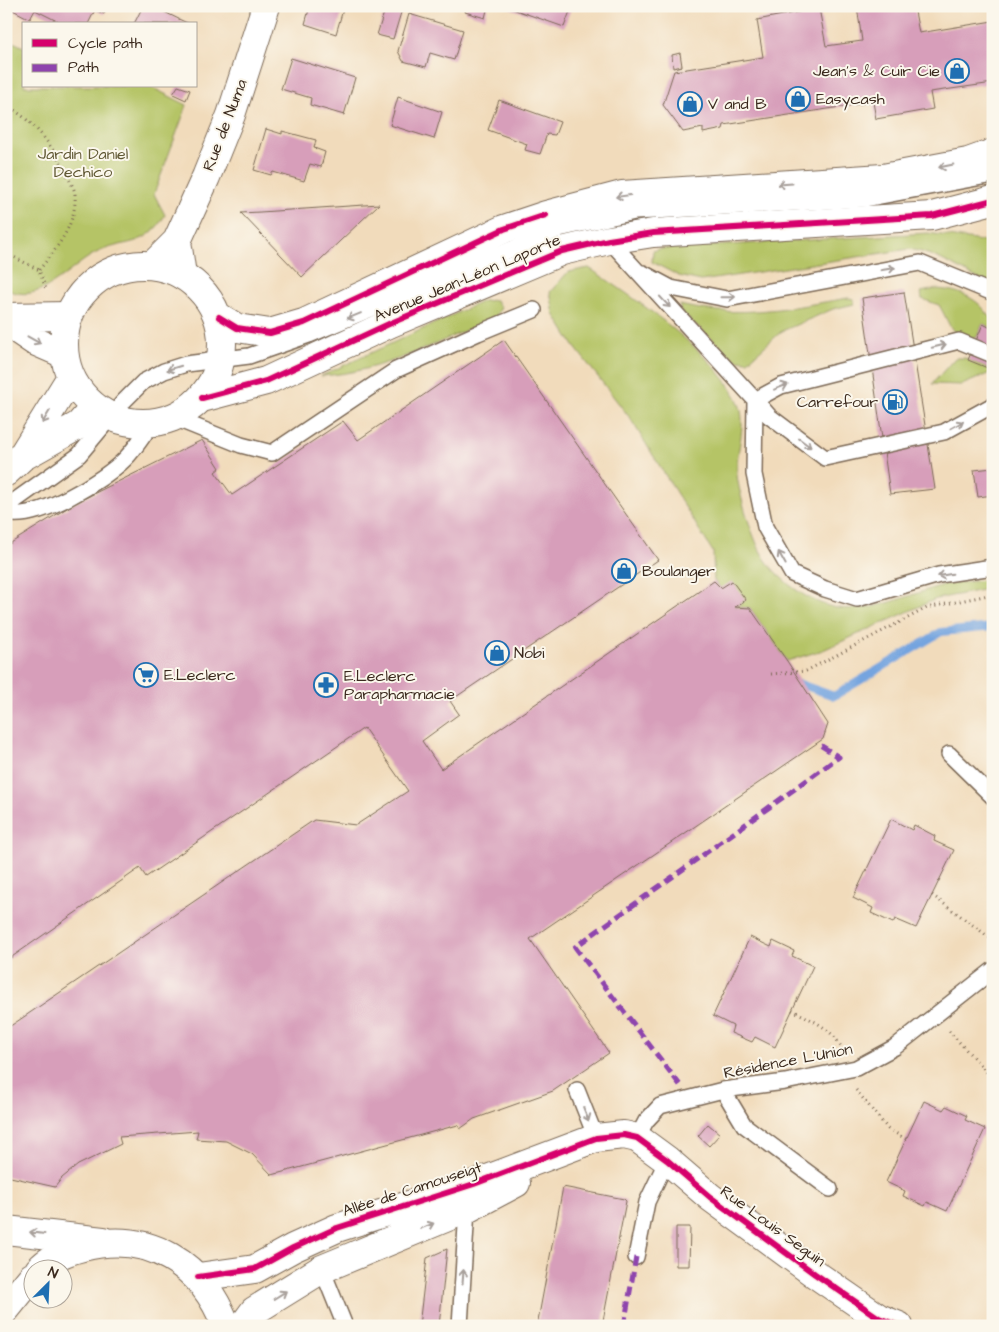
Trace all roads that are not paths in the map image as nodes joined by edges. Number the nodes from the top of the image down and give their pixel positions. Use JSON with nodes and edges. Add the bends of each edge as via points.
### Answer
{"nodes":[{"id":1,"x":260,"y":9,"type":"edge"},
{"id":2,"x":993,"y":153,"type":"edge"},
{"id":3,"x":993,"y":175,"type":"edge"},
{"id":4,"x":993,"y":200,"type":"edge"},
{"id":5,"x":609,"y":240,"type":"junction"},
{"id":6,"x":177,"y":241,"type":"junction"},
{"id":7,"x":153,"y":265,"type":"junction"},
{"id":8,"x":633,"y":268,"type":"junction"},
{"id":9,"x":182,"y":275,"type":"junction"},
{"id":10,"x":993,"y":294,"type":"edge"},
{"id":11,"x":399,"y":298,"type":"junction"},
{"id":12,"x":534,"y":310,"type":"dead end"},
{"id":13,"x":68,"y":316,"type":"junction"},
{"id":14,"x":6,"y":317,"type":"edge"},
{"id":15,"x":218,"y":317,"type":"junction"},
{"id":16,"x":6,"y":322,"type":"edge"},
{"id":17,"x":351,"y":342,"type":"junction"},
{"id":18,"x":993,"y":355,"type":"edge"},
{"id":19,"x":222,"y":360,"type":"junction"},
{"id":20,"x":67,"y":366,"type":"junction"},
{"id":21,"x":202,"y":398,"type":"junction"},
{"id":22,"x":755,"y":400,"type":"junction"},
{"id":23,"x":993,"y":405,"type":"edge"},
{"id":24,"x":104,"y":412,"type":"junction"},
{"id":25,"x":162,"y":419,"type":"junction"},
{"id":26,"x":14,"y":464,"type":"edge"},
{"id":27,"x":6,"y":507,"type":"edge"},
{"id":28,"x":6,"y":513,"type":"edge"},
{"id":29,"x":993,"y":567,"type":"edge"},
{"id":30,"x":949,"y":754,"type":"dead end"},
{"id":31,"x":993,"y":797,"type":"edge"},
{"id":32,"x":993,"y":970,"type":"edge"},
{"id":33,"x":576,"y":1090,"type":"dead end"},
{"id":34,"x":724,"y":1090,"type":"junction"},
{"id":35,"x":596,"y":1138,"type":"junction"},
{"id":36,"x":637,"y":1138,"type":"junction"},
{"id":37,"x":667,"y":1160,"type":"junction"},
{"id":38,"x":830,"y":1189,"type":"dead end"},
{"id":39,"x":415,"y":1202,"type":"junction"},
{"id":40,"x":467,"y":1209,"type":"junction"},
{"id":41,"x":6,"y":1230,"type":"edge"},
{"id":42,"x":103,"y":1241,"type":"junction"},
{"id":43,"x":301,"y":1244,"type":"junction"},
{"id":44,"x":636,"y":1257,"type":"dead end"},
{"id":45,"x":53,"y":1260,"type":"edge"},
{"id":46,"x":322,"y":1269,"type":"junction"},
{"id":47,"x":198,"y":1277,"type":"junction"},
{"id":48,"x":22,"y":1289,"type":"edge"},
{"id":49,"x":7,"y":1306,"type":"edge"},
{"id":50,"x":226,"y":1326,"type":"edge"},
{"id":51,"x":243,"y":1326,"type":"edge"},
{"id":52,"x":345,"y":1326,"type":"edge"},
{"id":53,"x":460,"y":1326,"type":"edge"},
{"id":54,"x":899,"y":1326,"type":"edge"}],
"edges":[{"from":1,"to":6,"type":"street","name":"Rue de Numa","via":[[231,115]]},
{"from":2,"to":15,"type":"street","name":"Avenue Jean-Léon Laporte","one_way":true,"via":[[968,162],[884,178],[622,195],[504,229],[296,326],[270,333],[237,328]]},
{"from":3,"to":11,"type":"lane","name":"Avenue Jean-Léon Laporte","via":[[866,199],[635,212],[559,229]]},
{"from":4,"to":5,"type":"street","name":"Avenue Jean-Léon Laporte","via":[[932,216],[653,233]]},
{"from":5,"to":8,"type":"lane"},
{"from":5,"to":17,"type":"street","name":"Avenue Jean-Léon Laporte","via":[[518,268]]},
{"from":6,"to":7,"type":"street","name":"Rue de Numa"},
{"from":6,"to":9,"type":"street"},
{"from":7,"to":9,"type":"street"},
{"from":7,"to":13,"type":"street","via":[[116,268],[95,279],[79,296]]},
{"from":8,"to":10,"type":"lane","one_way":true,"via":[[670,288],[727,299],[920,263]]},
{"from":8,"to":22,"type":"lane","one_way":true},
{"from":9,"to":15,"type":"street","via":[[206,294]]},
{"from":11,"to":17,"type":"lane","name":"Avenue Jean-Léon Laporte"},
{"from":11,"to":19,"type":"lane","name":"Avenue Jean-Léon Laporte","one_way":true,"via":[[309,335],[249,356]]},
{"from":12,"to":25,"type":"lane","via":[[396,370],[272,453]]},
{"from":13,"to":14,"type":"street"},
{"from":13,"to":20,"type":"street","via":[[63,337]]},
{"from":15,"to":19,"type":"street","via":[[223,343]]},
{"from":16,"to":20,"type":"street","one_way":true},
{"from":17,"to":21,"type":"street","name":"Avenue Jean-Léon Laporte","via":[[266,382]]},
{"from":22,"to":18,"type":"lane","one_way":true,"via":[[781,386],[959,341]]},
{"from":19,"to":21,"type":"street","via":[[214,381]]},
{"from":19,"to":24,"type":"lane","name":"Avenue Jean-Léon Laporte","one_way":true,"via":[[186,364],[164,371],[143,382],[124,401]]},
{"from":20,"to":24,"type":"street","via":[[81,394]]},
{"from":20,"to":26,"type":"street","one_way":true},
{"from":21,"to":25,"type":"street","via":[[185,412]]},
{"from":22,"to":23,"type":"lane","one_way":true,"via":[[770,416],[825,458],[944,432]]},
{"from":29,"to":22,"type":"lane","one_way":true,"via":[[939,575],[857,599],[792,574],[765,527],[754,474]]},
{"from":24,"to":25,"type":"street","via":[[137,423]]},
{"from":24,"to":26,"type":"street"},
{"from":24,"to":27,"type":"lane","name":"Avenue Jean-Léon Laporte","via":[[80,455]]},
{"from":25,"to":28,"type":"lane","via":[[126,458],[93,484],[39,510],[13,515]]},
{"from":30,"to":31,"type":"lane"},
{"from":32,"to":34,"type":"lane","name":"Résidence L'Union","via":[[896,1047],[850,1070]]},
{"from":33,"to":35,"type":"lane","one_way":true},
{"from":34,"to":36,"type":"lane","name":"Résidence L'Union","via":[[660,1106],[646,1121]]},
{"from":34,"to":38,"type":"lane","via":[[744,1125]]},
{"from":35,"to":36,"type":"street","name":"Allée de Camouseigt"},
{"from":35,"to":39,"type":"street","name":"Allée de Camouseigt","via":[[474,1184]]},
{"from":35,"to":40,"type":"street","name":"Allée de Camouseigt"},
{"from":36,"to":37,"type":"street","name":"Rue Louis Seguin"},
{"from":37,"to":44,"type":"lane","via":[[647,1202]]},
{"from":37,"to":54,"type":"street","name":"Rue Louis Seguin","via":[[815,1274],[879,1318]]},
{"from":39,"to":40,"type":"street","name":"Allée de Camouseigt"},
{"from":39,"to":43,"type":"street","name":"Allée de Camouseigt","via":[[337,1228]]},
{"from":46,"to":40,"type":"street","name":"Allée de Camouseigt","one_way":true},
{"from":53,"to":40,"type":"lane","one_way":true},
{"from":42,"to":41,"type":"street","one_way":true},
{"from":42,"to":45,"type":"street","via":[[66,1251]]},
{"from":42,"to":47,"type":"street","via":[[142,1245],[172,1257]]},
{"from":43,"to":46,"type":"street"},
{"from":43,"to":47,"type":"street","name":"Allée de Camouseigt","via":[[255,1269]]},
{"from":51,"to":46,"type":"street","name":"Allée de Camouseigt","one_way":true,"via":[[254,1311]]},
{"from":46,"to":52,"type":"lane"},
{"from":47,"to":50,"type":"street","via":[[218,1303]]},
{"from":48,"to":49,"type":"street"}]}
